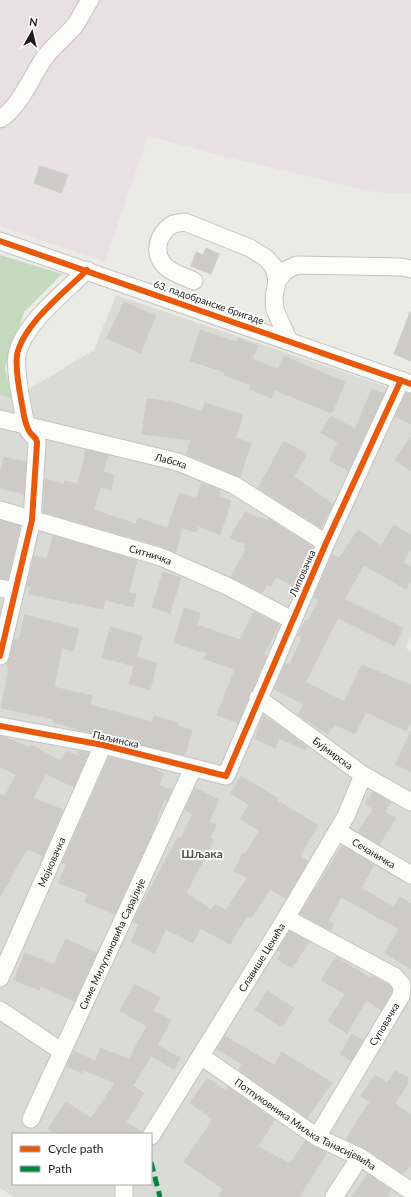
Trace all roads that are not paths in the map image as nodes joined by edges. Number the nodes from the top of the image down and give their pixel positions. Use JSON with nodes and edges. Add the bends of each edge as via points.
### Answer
{"nodes":[{"id":1,"x":90,"y":0,"type":"edge"},
{"id":2,"x":0,"y":119,"type":"edge"},
{"id":3,"x":0,"y":241,"type":"edge"},
{"id":4,"x":411,"y":269,"type":"edge"},
{"id":5,"x":87,"y":270,"type":"junction"},
{"id":6,"x":194,"y":281,"type":"dead end"},
{"id":7,"x":277,"y":281,"type":"junction"},
{"id":8,"x":289,"y":340,"type":"junction"},
{"id":9,"x":406,"y":382,"type":"edge"},
{"id":10,"x":0,"y":419,"type":"edge"},
{"id":11,"x":27,"y":425,"type":"junction"},
{"id":12,"x":0,"y":510,"type":"edge"},
{"id":13,"x":32,"y":520,"type":"junction"},
{"id":14,"x":326,"y":543,"type":"junction"},
{"id":15,"x":8,"y":590,"type":"edge"},
{"id":16,"x":292,"y":620,"type":"junction"},
{"id":17,"x":0,"y":656,"type":"edge"},
{"id":18,"x":258,"y":698,"type":"junction"},
{"id":19,"x":0,"y":726,"type":"edge"},
{"id":20,"x":103,"y":745,"type":"junction"},
{"id":21,"x":193,"y":768,"type":"junction"},
{"id":22,"x":363,"y":775,"type":"junction"},
{"id":23,"x":226,"y":776,"type":"joint"},
{"id":24,"x":411,"y":802,"type":"edge"},
{"id":25,"x":337,"y":831,"type":"junction"},
{"id":26,"x":411,"y":875,"type":"edge"},
{"id":27,"x":286,"y":918,"type":"junction"},
{"id":28,"x":0,"y":978,"type":"edge"},
{"id":29,"x":0,"y":1010,"type":"edge"},
{"id":30,"x":62,"y":1051,"type":"junction"},
{"id":31,"x":201,"y":1056,"type":"junction"},
{"id":32,"x":31,"y":1119,"type":"dead end"},
{"id":33,"x":152,"y":1134,"type":"edge"},
{"id":34,"x":317,"y":1137,"type":"junction"},
{"id":35,"x":360,"y":1157,"type":"junction"},
{"id":36,"x":124,"y":1185,"type":"edge"},
{"id":37,"x":411,"y":1191,"type":"edge"},
{"id":38,"x":124,"y":1197,"type":"edge"},
{"id":39,"x":334,"y":1197,"type":"edge"}],
"edges":[{"from":1,"to":2,"type":"street","via":[[75,24],[54,44],[24,91]]},
{"from":3,"to":5,"type":"street","name":"63. падобранске бригаде"},
{"from":4,"to":7,"type":"street","via":[[297,265],[286,270]]},
{"from":5,"to":8,"type":"street","name":"63. падобранске бригаде"},
{"from":5,"to":11,"type":"street","via":[[33,324],[19,348],[19,386]]},
{"from":6,"to":7,"type":"street","via":[[166,268],[158,256],[157,246],[164,232],[174,224],[185,222],[250,248],[266,258],[274,267]]},
{"from":7,"to":8,"type":"street","via":[[275,310]]},
{"from":8,"to":9,"type":"street","name":"63. падобранске бригаде"},
{"from":9,"to":14,"type":"street","name":"Липовачка"},
{"from":10,"to":11,"type":"street","name":"Лабска"},
{"from":11,"to":13,"type":"street","via":[[37,441]]},
{"from":11,"to":14,"type":"street","name":"Лабска","via":[[178,462],[234,485]]},
{"from":12,"to":13,"type":"street","name":"Ситничка"},
{"from":13,"to":15,"type":"street"},
{"from":13,"to":16,"type":"street","name":"Ситничка","via":[[161,557],[227,586]]},
{"from":14,"to":16,"type":"street","name":"Липовачка"},
{"from":15,"to":17,"type":"street"},
{"from":16,"to":18,"type":"street","name":"Липовачка"},
{"from":18,"to":22,"type":"street","name":"Бујмирска"},
{"from":18,"to":23,"type":"street","name":"Липовачка"},
{"from":19,"to":20,"type":"street","name":"Паљинска"},
{"from":20,"to":21,"type":"street","name":"Паљинска"},
{"from":20,"to":28,"type":"street","name":"Мојковачка"},
{"from":21,"to":23,"type":"street","name":"Паљинска"},
{"from":21,"to":30,"type":"street","name":"Симе Милутиновића Сарајлије"},
{"from":22,"to":24,"type":"street","name":"Бујмирска"},
{"from":22,"to":25,"type":"street","name":"Славише Цекића"},
{"from":25,"to":26,"type":"street","name":"Сечаничка"},
{"from":25,"to":27,"type":"street","name":"Славише Цекића"},
{"from":27,"to":31,"type":"street","name":"Славише Цекића"},
{"from":27,"to":34,"type":"street","name":"Суповачка","via":[[394,976],[402,985],[401,996]]},
{"from":29,"to":30,"type":"street"},
{"from":30,"to":32,"type":"street","name":"Симе Милутиновића Сарајлије"},
{"from":31,"to":33,"type":"street","name":"Славише Цекића"},
{"from":31,"to":34,"type":"street","name":"Потпуковника Миљка Танасијевића"},
{"from":34,"to":35,"type":"street","name":"Потпуковника Миљка Танасијевића"},
{"from":35,"to":37,"type":"street","name":"Потпуковника Миљка Танасијевића"},
{"from":35,"to":39,"type":"street"},
{"from":36,"to":38,"type":"street"}]}
